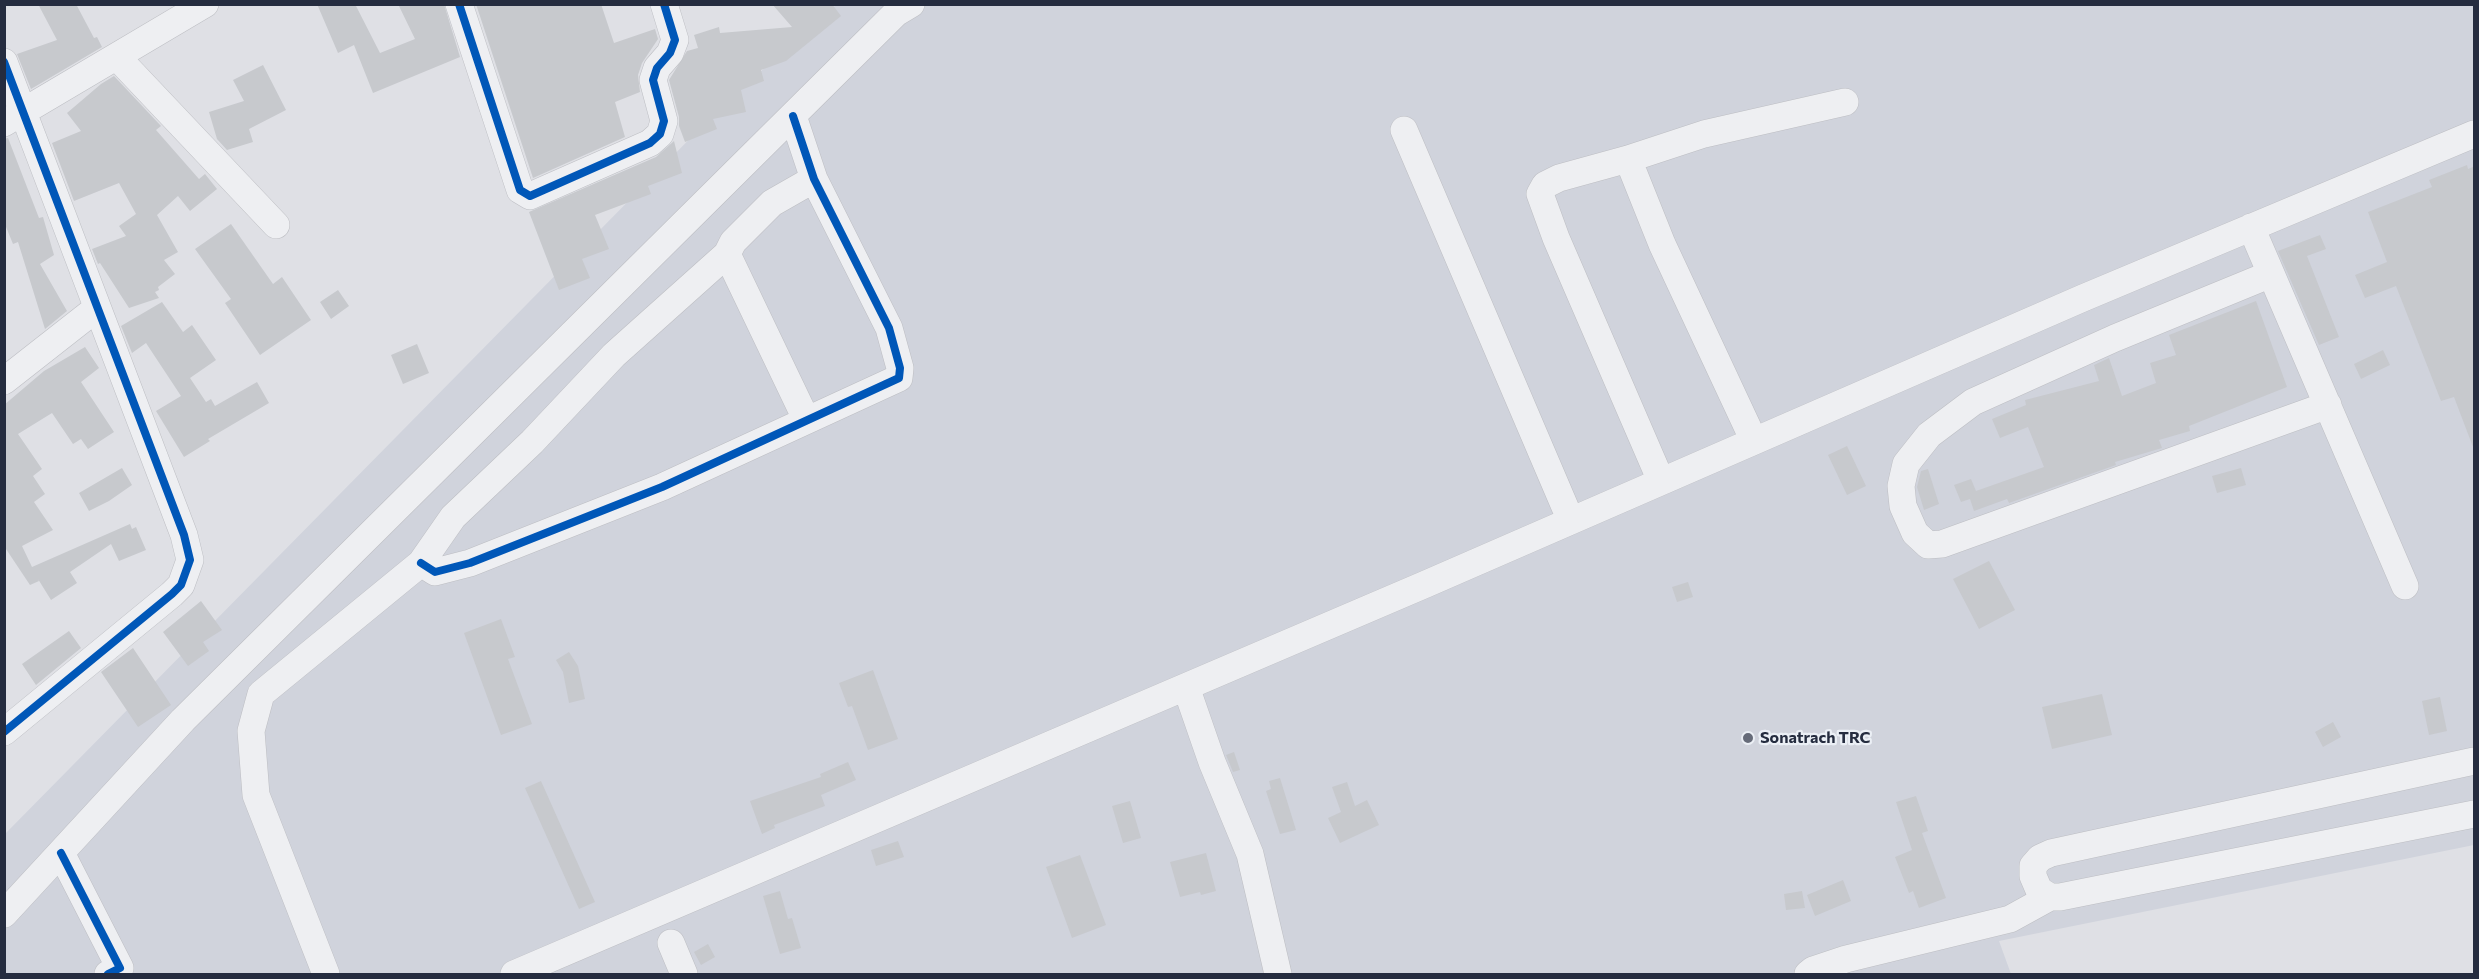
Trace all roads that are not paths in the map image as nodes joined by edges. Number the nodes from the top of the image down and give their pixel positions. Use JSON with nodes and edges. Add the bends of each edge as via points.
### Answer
{"nodes":[{"id":1,"x":205,"y":4,"type":"edge"},
{"id":2,"x":459,"y":4,"type":"edge"},
{"id":3,"x":664,"y":4,"type":"edge"},
{"id":4,"x":911,"y":4,"type":"edge"},
{"id":5,"x":117,"y":57,"type":"junction"},
{"id":6,"x":4,"y":62,"type":"edge"},
{"id":7,"x":1845,"y":102,"type":"dead end"},
{"id":8,"x":793,"y":116,"type":"junction"},
{"id":9,"x":14,"y":118,"type":"edge"},
{"id":10,"x":1404,"y":130,"type":"dead end"},
{"id":11,"x":2475,"y":134,"type":"edge"},
{"id":12,"x":1628,"y":159,"type":"junction"},
{"id":13,"x":814,"y":179,"type":"junction"},
{"id":14,"x":276,"y":225,"type":"dead end"},
{"id":15,"x":2251,"y":227,"type":"junction"},
{"id":16,"x":727,"y":254,"type":"junction"},
{"id":17,"x":2271,"y":274,"type":"junction"},
{"id":18,"x":97,"y":308,"type":"junction"},
{"id":19,"x":4,"y":381,"type":"edge"},
{"id":20,"x":2328,"y":405,"type":"junction"},
{"id":21,"x":806,"y":419,"type":"junction"},
{"id":22,"x":1754,"y":441,"type":"junction"},
{"id":23,"x":1661,"y":482,"type":"junction"},
{"id":24,"x":1571,"y":521,"type":"junction"},
{"id":25,"x":421,"y":563,"type":"junction"},
{"id":26,"x":2405,"y":586,"type":"dead end"},
{"id":27,"x":1186,"y":687,"type":"junction"},
{"id":28,"x":4,"y":732,"type":"edge"},
{"id":29,"x":2475,"y":761,"type":"edge"},
{"id":30,"x":2475,"y":814,"type":"edge"},
{"id":31,"x":61,"y":853,"type":"junction"},
{"id":32,"x":2050,"y":897,"type":"junction"},
{"id":33,"x":4,"y":914,"type":"edge"},
{"id":34,"x":671,"y":943,"type":"dead end"},
{"id":35,"x":108,"y":975,"type":"edge"},
{"id":36,"x":326,"y":975,"type":"edge"},
{"id":37,"x":514,"y":975,"type":"edge"},
{"id":38,"x":684,"y":975,"type":"edge"},
{"id":39,"x":1278,"y":975,"type":"edge"},
{"id":40,"x":1808,"y":975,"type":"edge"}],
"edges":[{"from":1,"to":5,"type":"street"},
{"from":2,"to":3,"type":"street","via":[[520,190],[530,196],[660,134],[664,121],[653,80],[675,40]]},
{"from":4,"to":8,"type":"street","via":[[896,13]]},
{"from":5,"to":9,"type":"street"},
{"from":5,"to":14,"type":"street"},
{"from":6,"to":9,"type":"street"},
{"from":7,"to":12,"type":"street","via":[[1704,134]]},
{"from":8,"to":13,"type":"street"},
{"from":8,"to":31,"type":"street","via":[[183,720]]},
{"from":9,"to":18,"type":"street"},
{"from":10,"to":24,"type":"street"},
{"from":11,"to":15,"type":"street"},
{"from":12,"to":22,"type":"street","via":[[1662,244]]},
{"from":12,"to":23,"type":"street","via":[[1559,178],[1545,185],[1540,194]]},
{"from":13,"to":16,"type":"street","via":[[772,203],[733,242]]},
{"from":13,"to":21,"type":"street","via":[[889,328],[900,368],[899,378]]},
{"from":15,"to":17,"type":"street"},
{"from":15,"to":22,"type":"street"},
{"from":16,"to":21,"type":"street"},
{"from":16,"to":25,"type":"street","via":[[614,355],[532,442],[453,517]]},
{"from":17,"to":20,"type":"street"},
{"from":17,"to":20,"type":"street","via":[[1973,402],[1929,435],[1906,464],[1901,486],[1915,533],[1928,545],[1942,544]]},
{"from":18,"to":19,"type":"street"},
{"from":18,"to":28,"type":"street","via":[[184,535],[190,560],[184,579],[172,594]]},
{"from":20,"to":26,"type":"street"},
{"from":21,"to":25,"type":"street","via":[[662,487],[470,563],[435,572]]},
{"from":22,"to":23,"type":"street"},
{"from":23,"to":24,"type":"street"},
{"from":24,"to":27,"type":"street"},
{"from":25,"to":36,"type":"street","via":[[261,694],[251,731],[256,795]]},
{"from":27,"to":37,"type":"street"},
{"from":27,"to":39,"type":"street","via":[[1250,854]]},
{"from":29,"to":32,"type":"street","via":[[2051,853],[2033,866],[2039,890]]},
{"from":30,"to":32,"type":"street"},
{"from":31,"to":33,"type":"street"},
{"from":31,"to":35,"type":"street","via":[[120,968]]},
{"from":32,"to":40,"type":"street","via":[[2010,919],[1846,958]]},
{"from":34,"to":38,"type":"street"}]}
